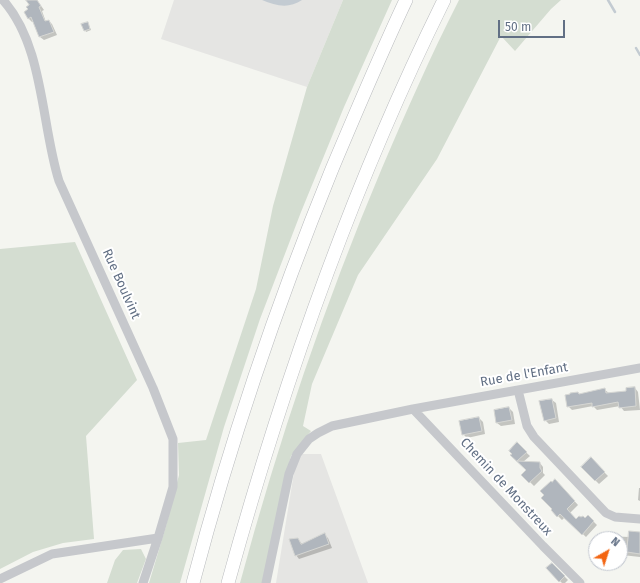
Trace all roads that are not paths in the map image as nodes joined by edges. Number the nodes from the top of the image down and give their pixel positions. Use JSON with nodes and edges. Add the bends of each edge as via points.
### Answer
{"nodes":[{"id":1,"x":3,"y":0,"type":"edge"},
{"id":2,"x":406,"y":0,"type":"edge"},
{"id":3,"x":444,"y":0,"type":"edge"},
{"id":4,"x":640,"y":368,"type":"edge"},
{"id":5,"x":518,"y":390,"type":"junction"},
{"id":6,"x":413,"y":409,"type":"junction"},
{"id":7,"x":640,"y":520,"type":"edge"},
{"id":8,"x":158,"y":538,"type":"junction"},
{"id":9,"x":0,"y":579,"type":"edge"},
{"id":10,"x":143,"y":583,"type":"edge"},
{"id":11,"x":193,"y":583,"type":"edge"},
{"id":12,"x":228,"y":583,"type":"edge"},
{"id":13,"x":266,"y":583,"type":"edge"},
{"id":14,"x":580,"y":583,"type":"edge"}],
"edges":[{"from":1,"to":8,"type":"street","name":"Rue Boulvint","via":[[12,10],[29,47],[52,160],[59,180],[153,388],[173,439],[172,487]]},
{"from":2,"to":11,"type":"highway","via":[[312,217],[237,430]]},
{"from":3,"to":12,"type":"highway","via":[[386,126],[304,334],[269,440]]},
{"from":4,"to":5,"type":"street","name":"Rue de l'Enfant"},
{"from":5,"to":6,"type":"street","name":"Rue de l'Enfant"},
{"from":5,"to":7,"type":"street","via":[[527,426],[534,437],[606,513],[615,517]]},
{"from":6,"to":13,"type":"street","name":"Rue de l'Enfant","via":[[332,426],[309,439],[295,458],[288,474]]},
{"from":6,"to":14,"type":"street","name":"Chemin de Monstreux"},
{"from":8,"to":9,"type":"street","via":[[52,554]]},
{"from":8,"to":10,"type":"street","name":"Rue Boulvint"}]}
